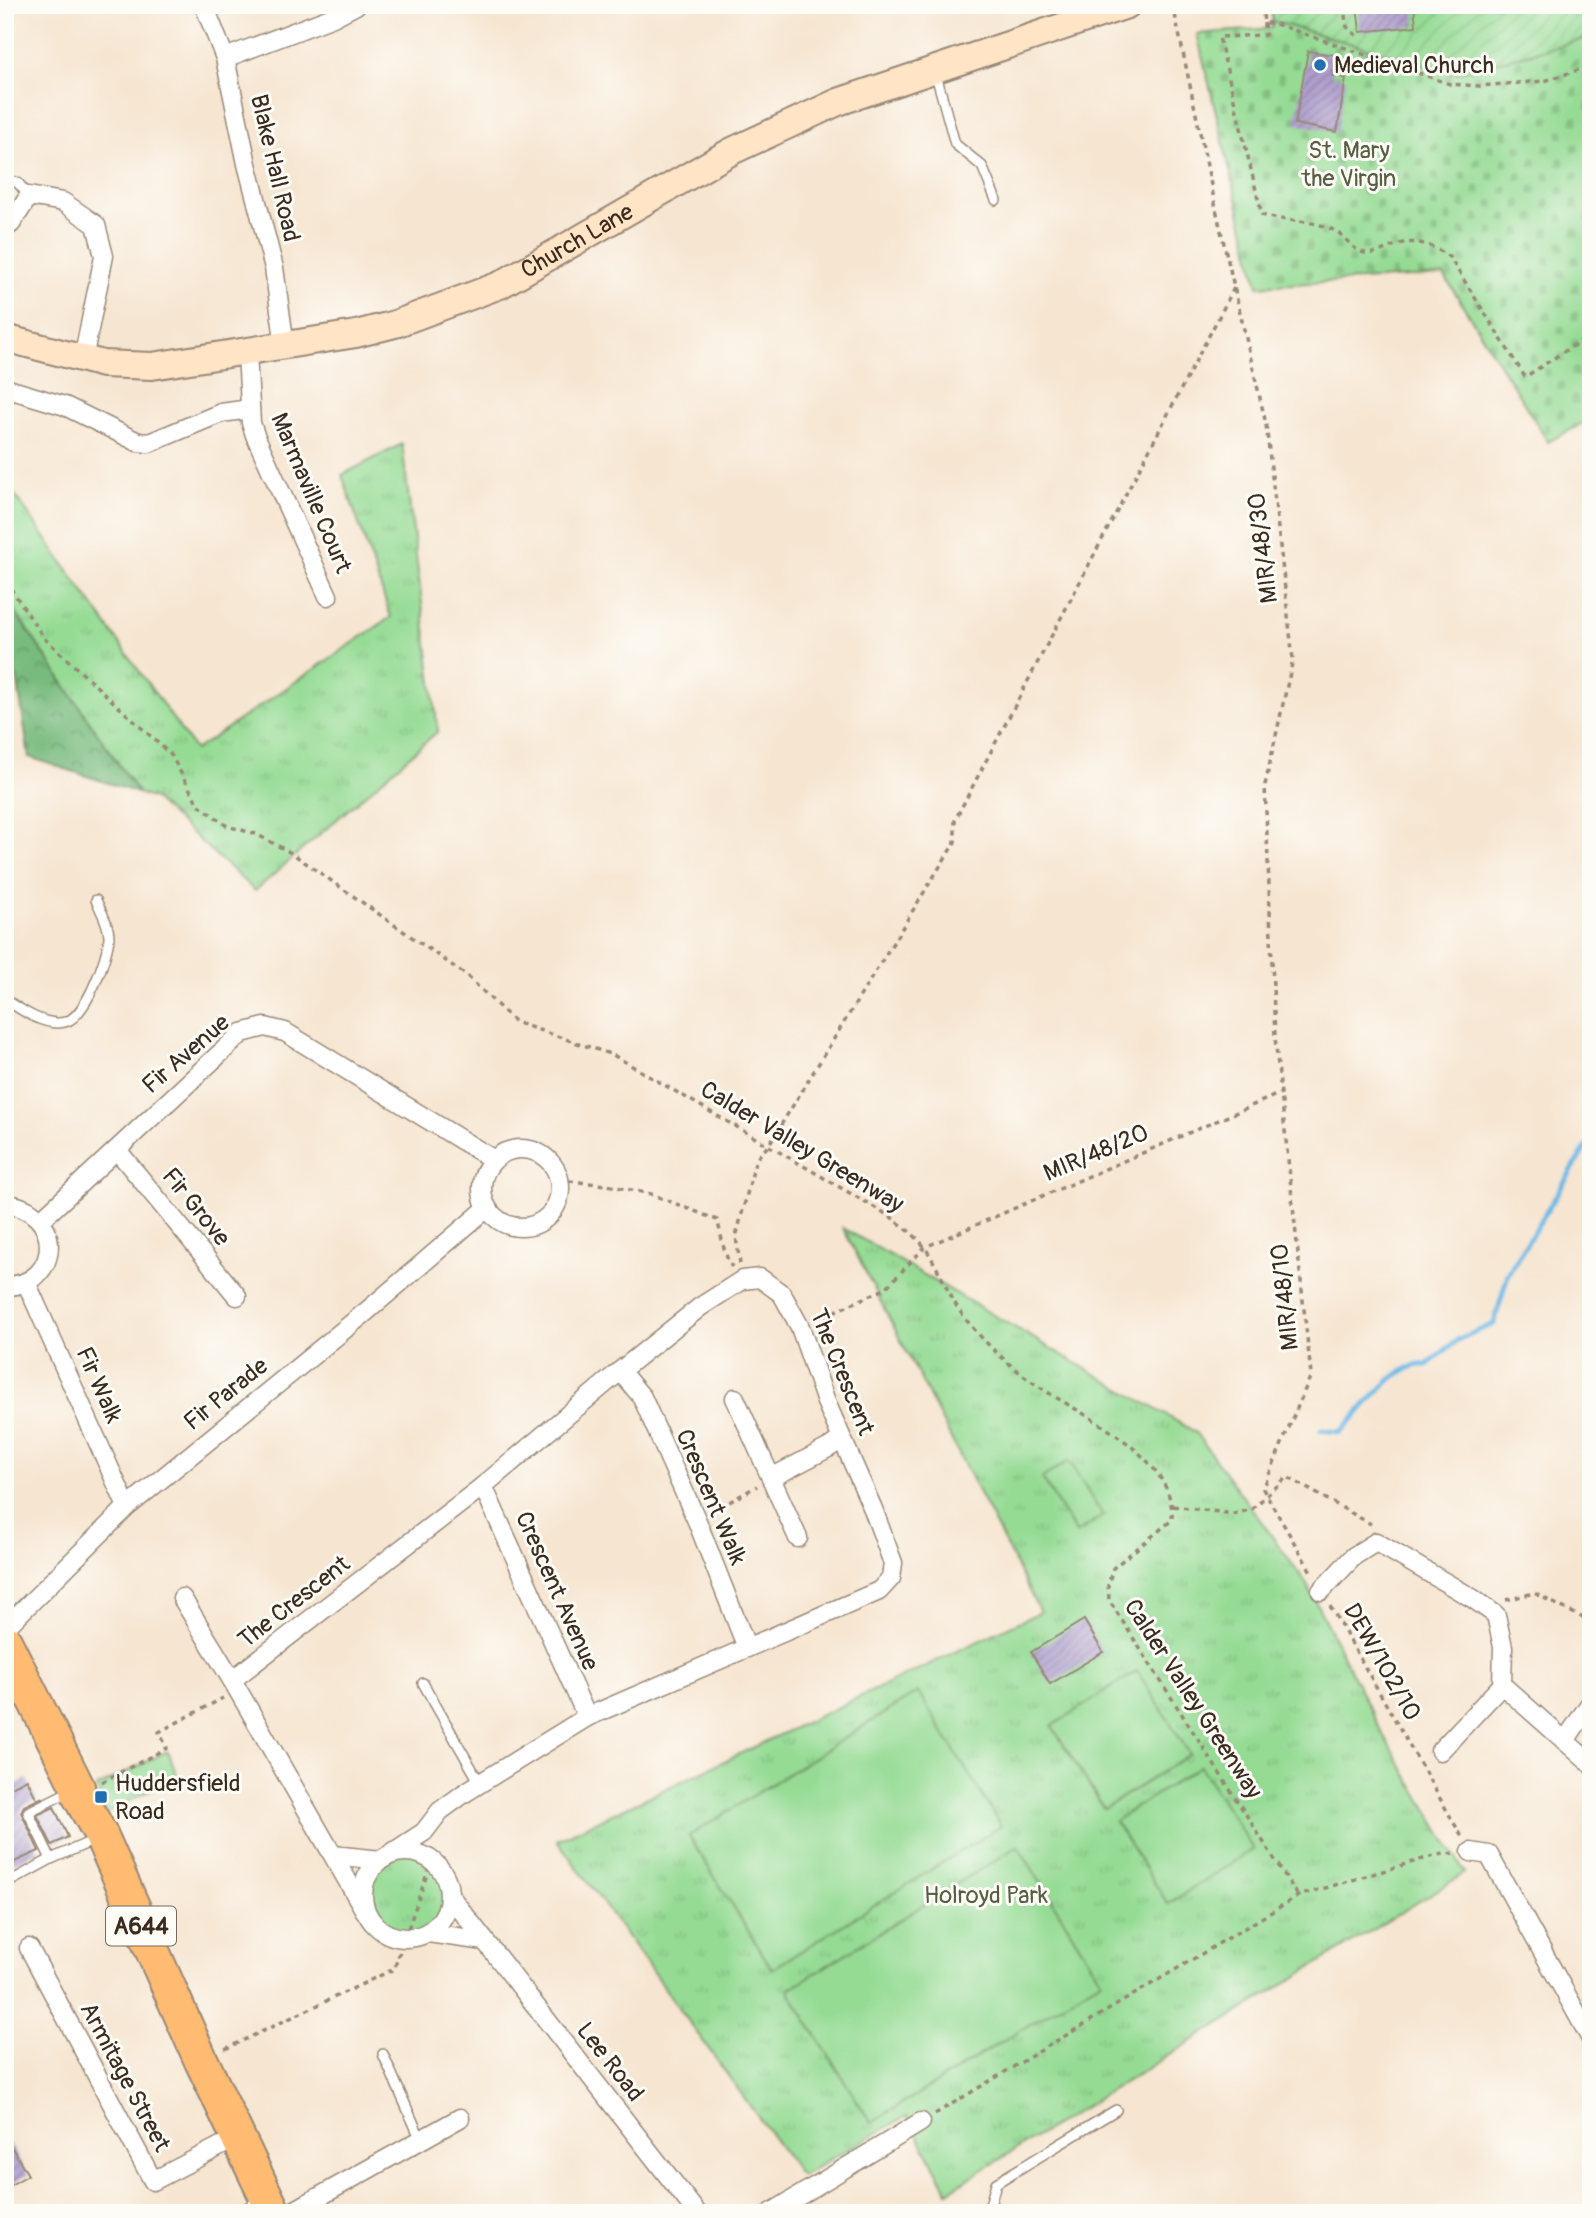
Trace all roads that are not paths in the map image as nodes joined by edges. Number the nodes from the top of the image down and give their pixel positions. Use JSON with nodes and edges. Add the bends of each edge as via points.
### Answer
{"nodes":[{"id":1,"x":204,"y":5,"type":"edge"},
{"id":2,"x":356,"y":5,"type":"edge"},
{"id":3,"x":1127,"y":5,"type":"edge"},
{"id":4,"x":225,"y":58,"type":"junction"},
{"id":5,"x":935,"y":69,"type":"junction"},
{"id":6,"x":5,"y":178,"type":"edge"},
{"id":7,"x":29,"y":195,"type":"junction"},
{"id":8,"x":996,"y":200,"type":"dead end"},
{"id":9,"x":8,"y":230,"type":"edge"},
{"id":10,"x":5,"y":338,"type":"edge"},
{"id":11,"x":285,"y":346,"type":"junction"},
{"id":12,"x":247,"y":353,"type":"junction"},
{"id":13,"x":83,"y":359,"type":"junction"},
{"id":14,"x":5,"y":388,"type":"edge"},
{"id":15,"x":250,"y":409,"type":"junction"},
{"id":16,"x":328,"y":596,"type":"dead end"},
{"id":17,"x":96,"y":900,"type":"dead end"},
{"id":18,"x":5,"y":999,"type":"edge"},
{"id":19,"x":117,"y":1150,"type":"junction"},
{"id":20,"x":494,"y":1160,"type":"junction"},
{"id":21,"x":5,"y":1204,"type":"edge"},
{"id":22,"x":487,"y":1208,"type":"junction"},
{"id":23,"x":41,"y":1220,"type":"junction"},
{"id":24,"x":26,"y":1282,"type":"junction"},
{"id":25,"x":5,"y":1286,"type":"edge"},
{"id":26,"x":237,"y":1296,"type":"dead end"},
{"id":27,"x":620,"y":1371,"type":"junction"},
{"id":28,"x":735,"y":1398,"type":"dead end"},
{"id":29,"x":841,"y":1439,"type":"junction"},
{"id":30,"x":771,"y":1478,"type":"junction"},
{"id":31,"x":483,"y":1486,"type":"junction"},
{"id":32,"x":127,"y":1507,"type":"junction"},
{"id":33,"x":798,"y":1538,"type":"dead end"},
{"id":34,"x":1321,"y":1591,"type":"road end"},
{"id":35,"x":182,"y":1598,"type":"dead end"},
{"id":36,"x":5,"y":1628,"type":"edge"},
{"id":37,"x":5,"y":1642,"type":"edge"},
{"id":38,"x":747,"y":1648,"type":"junction"},
{"id":39,"x":423,"y":1683,"type":"dead end"},
{"id":40,"x":235,"y":1685,"type":"junction"},
{"id":41,"x":1502,"y":1685,"type":"junction"},
{"id":42,"x":1591,"y":1702,"type":"edge"},
{"id":43,"x":587,"y":1717,"type":"junction"},
{"id":44,"x":1565,"y":1741,"type":"junction"},
{"id":45,"x":1440,"y":1751,"type":"dead end"},
{"id":46,"x":1591,"y":1764,"type":"edge"},
{"id":47,"x":480,"y":1783,"type":"junction"},
{"id":48,"x":78,"y":1791,"type":"junction"},
{"id":49,"x":424,"y":1832,"type":"junction"},
{"id":50,"x":102,"y":1837,"type":"junction"},
{"id":51,"x":1471,"y":1852,"type":"road end"},
{"id":52,"x":333,"y":1855,"type":"junction"},
{"id":53,"x":426,"y":1857,"type":"junction"},
{"id":54,"x":51,"y":1859,"type":"junction"},
{"id":55,"x":381,"y":1860,"type":"junction"},
{"id":56,"x":5,"y":1869,"type":"edge"},
{"id":57,"x":450,"y":1896,"type":"junction"},
{"id":58,"x":365,"y":1910,"type":"junction"},
{"id":59,"x":428,"y":1933,"type":"junction"},
{"id":60,"x":485,"y":1941,"type":"junction"},
{"id":61,"x":29,"y":1948,"type":"dead end"},
{"id":62,"x":1591,"y":2039,"type":"edge"},
{"id":63,"x":383,"y":2054,"type":"dead end"},
{"id":64,"x":1116,"y":2110,"type":"dead end"},
{"id":65,"x":460,"y":2118,"type":"dead end"},
{"id":66,"x":921,"y":2122,"type":"road end"},
{"id":67,"x":238,"y":2137,"type":"junction"},
{"id":68,"x":421,"y":2140,"type":"junction"},
{"id":69,"x":270,"y":2210,"type":"edge"},
{"id":70,"x":697,"y":2213,"type":"edge"},
{"id":71,"x":771,"y":2213,"type":"edge"},
{"id":72,"x":983,"y":2213,"type":"edge"}],
"edges":[{"from":1,"to":4,"type":"street","name":"Blake Hall Road"},
{"from":2,"to":4,"type":"street"},
{"from":3,"to":5,"type":"street","name":"Church Lane"},
{"from":4,"to":11,"type":"street","name":"Blake Hall Road","via":[[274,268]]},
{"from":5,"to":8,"type":"lane","via":[[955,144],[982,166]]},
{"from":5,"to":11,"type":"street","name":"Church Lane","via":[[838,102],[732,151],[500,285],[395,324]]},
{"from":6,"to":7,"type":"lane"},
{"from":7,"to":9,"type":"street"},
{"from":7,"to":13,"type":"street","via":[[63,202],[96,225],[104,256]]},
{"from":10,"to":13,"type":"street","name":"Church Lane"},
{"from":11,"to":12,"type":"street","name":"Church Lane"},
{"from":12,"to":13,"type":"street","name":"Church Lane","via":[[152,366]]},
{"from":12,"to":15,"type":"street","name":"Marmaville Court"},
{"from":14,"to":15,"type":"street","name":"Marmaville Court","via":[[65,406],[138,442],[149,443],[221,413]]},
{"from":15,"to":16,"type":"street","name":"Marmaville Court","via":[[255,435]]},
{"from":17,"to":18,"type":"lane","via":[[108,940],[96,980],[73,1019],[62,1023],[45,1020]]},
{"from":19,"to":20,"type":"street","name":"Fir Avenue","via":[[242,1033],[265,1027],[285,1032]]},
{"from":19,"to":23,"type":"street","name":"Fir Avenue"},
{"from":19,"to":26,"type":"street","name":"Fir Grove"},
{"from":20,"to":22,"type":"street","via":[[482,1183]]},
{"from":20,"to":22,"type":"street","via":[[515,1150],[537,1153],[554,1169],[559,1192],[550,1214],[529,1227],[505,1224]]},
{"from":21,"to":23,"type":"street","via":[[24,1208]]},
{"from":22,"to":32,"type":"street","name":"Fir Parade"},
{"from":23,"to":24,"type":"street","via":[[47,1230],[48,1255],[36,1276]]},
{"from":24,"to":25,"type":"street"},
{"from":24,"to":32,"type":"street","name":"Fir Walk"},
{"from":27,"to":29,"type":"street","name":"The Crescent","via":[[700,1307],[742,1280],[760,1278],[782,1294],[800,1327]]},
{"from":27,"to":31,"type":"street","name":"The Crescent"},
{"from":27,"to":38,"type":"street","name":"Crescent Walk","via":[[642,1397]]},
{"from":28,"to":30,"type":"street"},
{"from":29,"to":30,"type":"street"},
{"from":29,"to":38,"type":"street","name":"The Crescent","via":[[893,1563],[891,1578],[879,1591]]},
{"from":30,"to":33,"type":"street"},
{"from":31,"to":40,"type":"street","name":"The Crescent"},
{"from":31,"to":43,"type":"street","name":"Crescent Avenue"},
{"from":32,"to":36,"type":"street","name":"Fir Parade"},
{"from":34,"to":41,"type":"street","via":[[1354,1556],[1376,1542],[1496,1615],[1503,1647]]},
{"from":35,"to":40,"type":"street"},
{"from":37,"to":48,"type":"highway","number":"A644"},
{"from":38,"to":43,"type":"street","name":"The Crescent"},
{"from":39,"to":47,"type":"lane"},
{"from":40,"to":52,"type":"street"},
{"from":41,"to":44,"type":"street"},
{"from":41,"to":45,"type":"street"},
{"from":42,"to":44,"type":"street"},
{"from":43,"to":47,"type":"street","name":"The Crescent"},
{"from":44,"to":46,"type":"street"},
{"from":47,"to":49,"type":"street","name":"The Crescent","via":[[440,1811]]},
{"from":48,"to":50,"type":"highway","number":"A644"},
{"from":48,"to":54,"type":"lane","via":[[28,1812]]},
{"from":49,"to":53,"type":"street"},
{"from":49,"to":55,"type":"street","name":"The Crescent"},
{"from":50,"to":54,"type":"lane"},
{"from":50,"to":67,"type":"highway","number":"A644"},
{"from":51,"to":62,"type":"street","via":[[1489,1855]]},
{"from":52,"to":55,"type":"street"},
{"from":52,"to":58,"type":"street"},
{"from":53,"to":55,"type":"street","via":[[407,1852]]},
{"from":53,"to":57,"type":"street","name":"Lee Road","via":[[442,1870]]},
{"from":54,"to":56,"type":"lane","via":[[11,1881]]},
{"from":55,"to":58,"type":"street","via":[[365,1881]]},
{"from":57,"to":59,"type":"street","via":[[447,1911]]},
{"from":57,"to":60,"type":"street","name":"Lee Road"},
{"from":58,"to":59,"type":"street","via":[[385,1933],[405,1939]]},
{"from":59,"to":60,"type":"street"},
{"from":60,"to":70,"type":"street","name":"Lee Road"},
{"from":61,"to":67,"type":"street","name":"Armitage Street","via":[[153,2181]]},
{"from":63,"to":68,"type":"lane"},
{"from":64,"to":72,"type":"lane","via":[[996,2183],[989,2209]]},
{"from":65,"to":68,"type":"street"},
{"from":66,"to":71,"type":"street"},
{"from":67,"to":69,"type":"highway","number":"A644"},
{"from":68,"to":69,"type":"street"}]}
